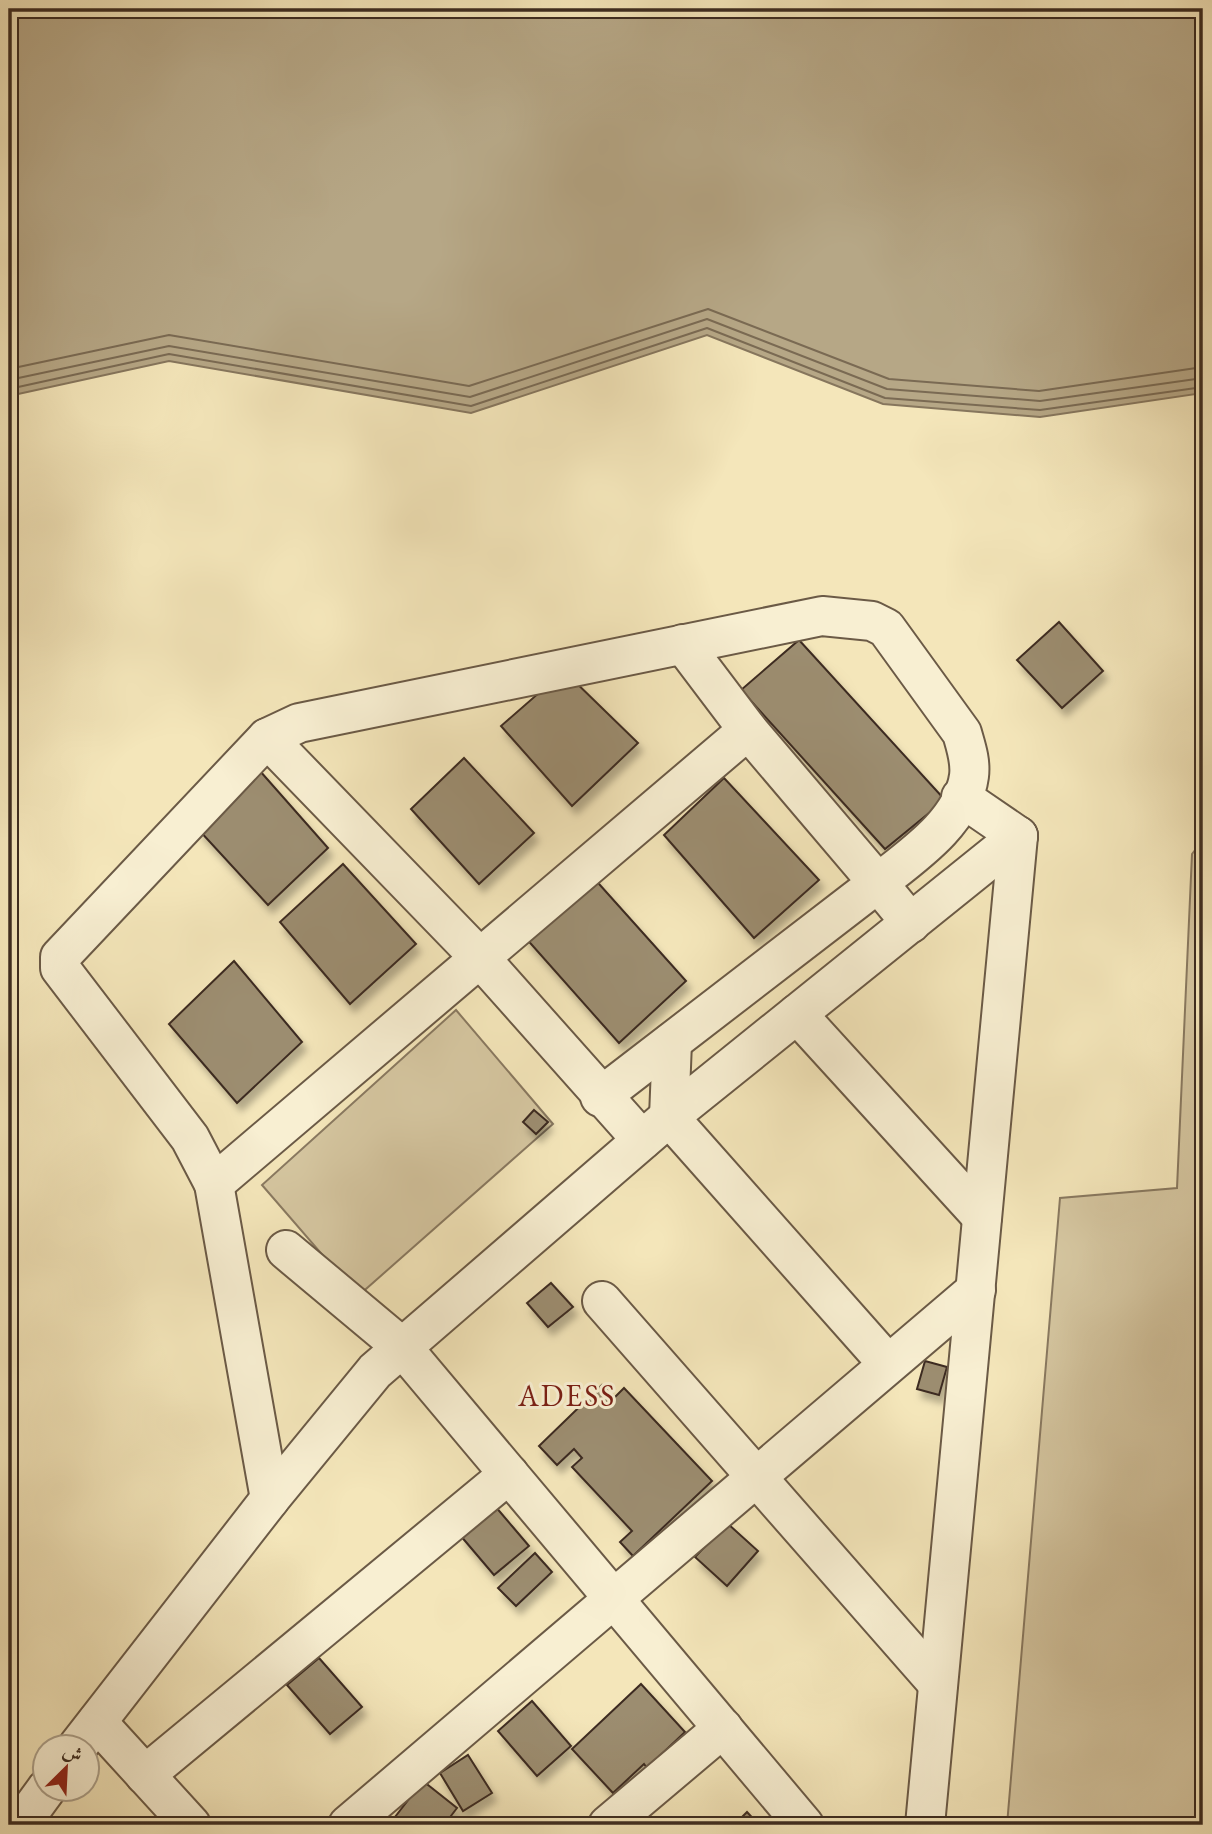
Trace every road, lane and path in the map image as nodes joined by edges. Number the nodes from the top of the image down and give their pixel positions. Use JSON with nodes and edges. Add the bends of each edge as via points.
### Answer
{"nodes":[{"id":1,"x":683,"y":644,"type":"junction"},
{"id":2,"x":748,"y":730,"type":"junction"},
{"id":3,"x":267,"y":738,"type":"junction"},
{"id":4,"x":961,"y":797,"type":"junction"},
{"id":5,"x":1018,"y":836,"type":"junction"},
{"id":6,"x":878,"y":883,"type":"junction"},
{"id":7,"x":826,"y":923,"type":"junction"},
{"id":8,"x":911,"y":923,"type":"junction"},
{"id":9,"x":781,"y":958,"type":"junction"},
{"id":10,"x":481,"y":959,"type":"junction"},
{"id":11,"x":823,"y":985,"type":"junction"},
{"id":12,"x":672,"y":1042,"type":"junction"},
{"id":13,"x":600,"y":1097,"type":"junction"},
{"id":14,"x":655,"y":1129,"type":"junction"},
{"id":15,"x":214,"y":1184,"type":"junction"},
{"id":16,"x":982,"y":1217,"type":"junction"},
{"id":17,"x":286,"y":1250,"type":"dead end"},
{"id":18,"x":975,"y":1290,"type":"junction"},
{"id":19,"x":602,"y":1301,"type":"dead end"},
{"id":20,"x":402,"y":1347,"type":"junction"},
{"id":21,"x":888,"y":1364,"type":"junction"},
{"id":22,"x":509,"y":1474,"type":"junction"},
{"id":23,"x":757,"y":1476,"type":"junction"},
{"id":24,"x":270,"y":1499,"type":"junction"},
{"id":25,"x":614,"y":1599,"type":"junction"},
{"id":26,"x":938,"y":1685,"type":"junction"},
{"id":27,"x":723,"y":1728,"type":"junction"},
{"id":28,"x":89,"y":1732,"type":"edge"},
{"id":29,"x":102,"y":1745,"type":"edge"},
{"id":30,"x":145,"y":1775,"type":"junction"},
{"id":31,"x":37,"y":1802,"type":"edge"},
{"id":32,"x":20,"y":1825,"type":"edge"},
{"id":33,"x":191,"y":1825,"type":"edge"},
{"id":34,"x":348,"y":1825,"type":"edge"},
{"id":35,"x":608,"y":1825,"type":"edge"},
{"id":36,"x":804,"y":1825,"type":"edge"},
{"id":37,"x":925,"y":1825,"type":"edge"}],
"edges":[{"from":1,"to":2,"type":"street"},
{"from":1,"to":3,"type":"street","via":[[323,716]]},
{"from":1,"to":4,"type":"street","via":[[822,616],[872,621],[886,628],[962,733],[970,774]]},
{"from":2,"to":6,"type":"street"},
{"from":2,"to":10,"type":"street"},
{"from":3,"to":10,"type":"street"},
{"from":3,"to":15,"type":"street","via":[[59,962],[190,1138]]},
{"from":4,"to":5,"type":"street"},
{"from":4,"to":6,"type":"street","via":[[925,845]]},
{"from":5,"to":8,"type":"street"},
{"from":5,"to":16,"type":"street"},
{"from":6,"to":7,"type":"street"},
{"from":6,"to":8,"type":"street"},
{"from":7,"to":9,"type":"street"},
{"from":7,"to":11,"type":"street"},
{"from":8,"to":11,"type":"street"},
{"from":9,"to":11,"type":"street"},
{"from":9,"to":12,"type":"street"},
{"from":10,"to":13,"type":"street"},
{"from":10,"to":15,"type":"street"},
{"from":11,"to":14,"type":"street"},
{"from":11,"to":16,"type":"street"},
{"from":12,"to":13,"type":"street"},
{"from":12,"to":14,"type":"street"},
{"from":13,"to":14,"type":"street"},
{"from":14,"to":20,"type":"street"},
{"from":14,"to":21,"type":"street"},
{"from":15,"to":24,"type":"street"},
{"from":16,"to":18,"type":"street"},
{"from":17,"to":20,"type":"street"},
{"from":18,"to":21,"type":"street"},
{"from":18,"to":26,"type":"street"},
{"from":19,"to":23,"type":"street"},
{"from":20,"to":22,"type":"street"},
{"from":20,"to":24,"type":"street","via":[[375,1371]]},
{"from":21,"to":23,"type":"street"},
{"from":22,"to":25,"type":"street"},
{"from":22,"to":30,"type":"street"},
{"from":23,"to":25,"type":"street"},
{"from":23,"to":26,"type":"street"},
{"from":24,"to":28,"type":"street"},
{"from":25,"to":27,"type":"street"},
{"from":25,"to":34,"type":"street"},
{"from":26,"to":37,"type":"street"},
{"from":27,"to":35,"type":"street"},
{"from":27,"to":36,"type":"street"},
{"from":29,"to":30,"type":"street"},
{"from":30,"to":33,"type":"street"},
{"from":31,"to":32,"type":"street"}]}
